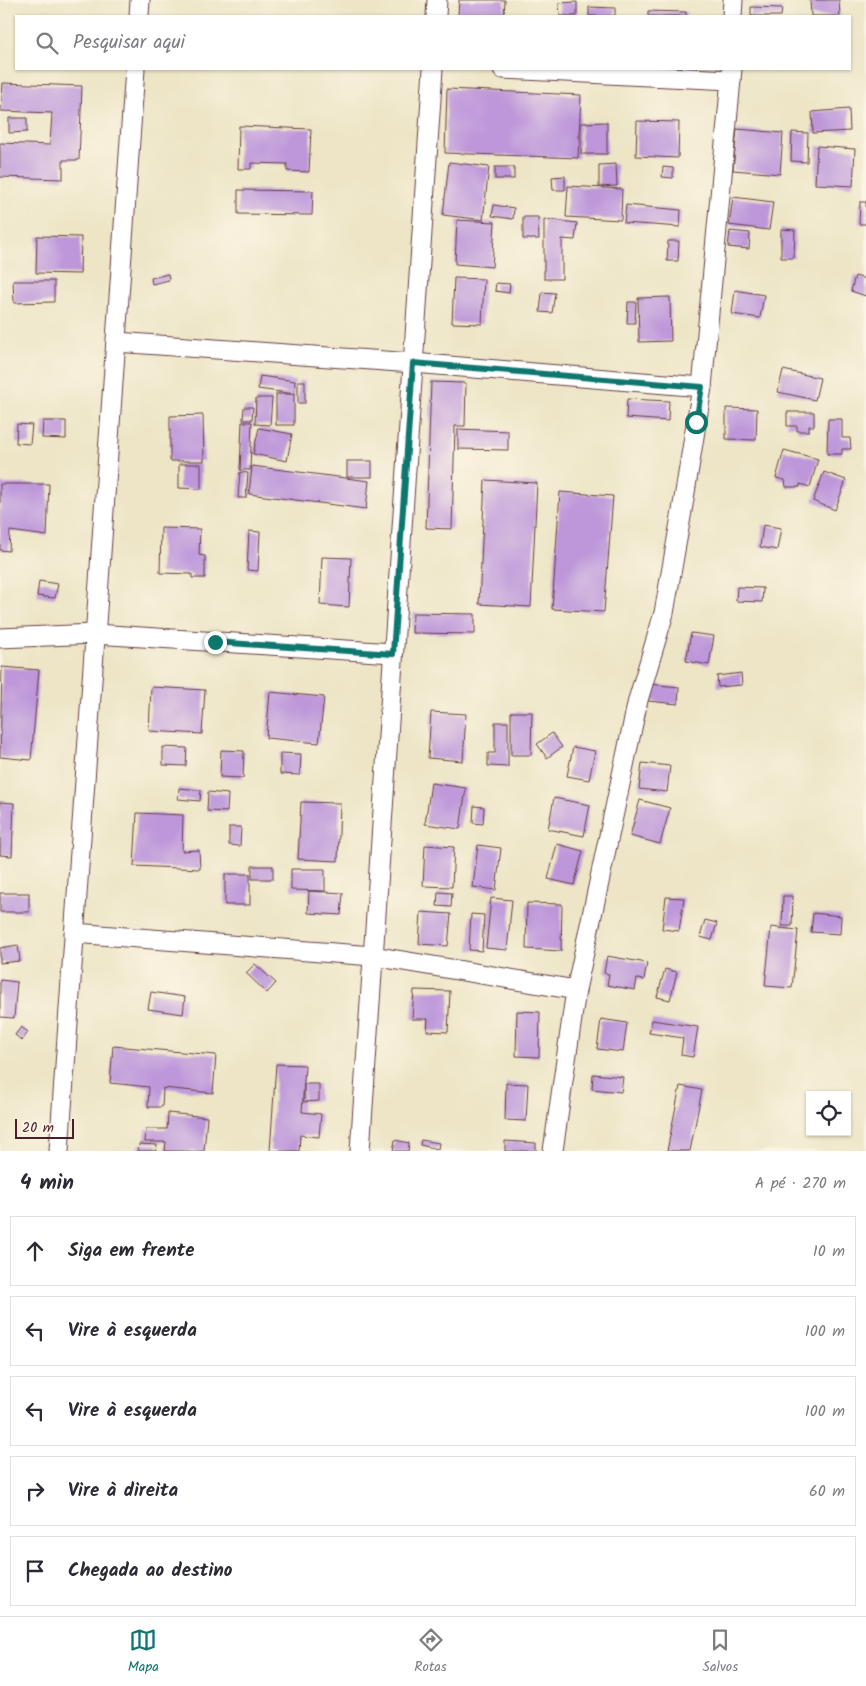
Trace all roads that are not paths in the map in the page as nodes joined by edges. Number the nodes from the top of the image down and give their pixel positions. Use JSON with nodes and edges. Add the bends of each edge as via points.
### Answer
{"nodes":[{"id":1,"x":140,"y":0,"type":"edge"},
{"id":2,"x":437,"y":0,"type":"edge"},
{"id":3,"x":733,"y":0,"type":"edge"},
{"id":4,"x":139,"y":15,"type":"edge"},
{"id":5,"x":436,"y":15,"type":"edge"},
{"id":6,"x":732,"y":15,"type":"edge"},
{"id":7,"x":135,"y":70,"type":"edge"},
{"id":8,"x":433,"y":70,"type":"edge"},
{"id":9,"x":541,"y":70,"type":"edge"},
{"id":10,"x":732,"y":75,"type":"edge"},
{"id":11,"x":116,"y":342,"type":"junction"},
{"id":12,"x":413,"y":363,"type":"junction"},
{"id":13,"x":702,"y":387,"type":"junction"},
{"id":14,"x":95,"y":634,"type":"junction"},
{"id":15,"x":0,"y":638,"type":"edge"},
{"id":16,"x":393,"y":654,"type":"junction"},
{"id":17,"x":74,"y":933,"type":"junction"},
{"id":18,"x":373,"y":956,"type":"junction"},
{"id":19,"x":576,"y":990,"type":"junction"},
{"id":20,"x":59,"y":1151,"type":"edge"},
{"id":21,"x":360,"y":1151,"type":"edge"},
{"id":22,"x":553,"y":1151,"type":"edge"}],
"edges":[{"from":1,"to":4,"type":"street"},
{"from":2,"to":5,"type":"street"},
{"from":3,"to":6,"type":"street"},
{"from":7,"to":11,"type":"street"},
{"from":8,"to":12,"type":"street"},
{"from":9,"to":10,"type":"street"},
{"from":10,"to":13,"type":"street"},
{"from":11,"to":12,"type":"street"},
{"from":11,"to":14,"type":"street"},
{"from":12,"to":13,"type":"street"},
{"from":12,"to":16,"type":"street"},
{"from":13,"to":19,"type":"street","via":[[664,614],[638,700]]},
{"from":14,"to":15,"type":"street"},
{"from":14,"to":16,"type":"street"},
{"from":14,"to":17,"type":"street"},
{"from":16,"to":18,"type":"street"},
{"from":17,"to":18,"type":"street"},
{"from":17,"to":20,"type":"street"},
{"from":18,"to":19,"type":"street"},
{"from":18,"to":21,"type":"street"},
{"from":19,"to":22,"type":"street"}]}
